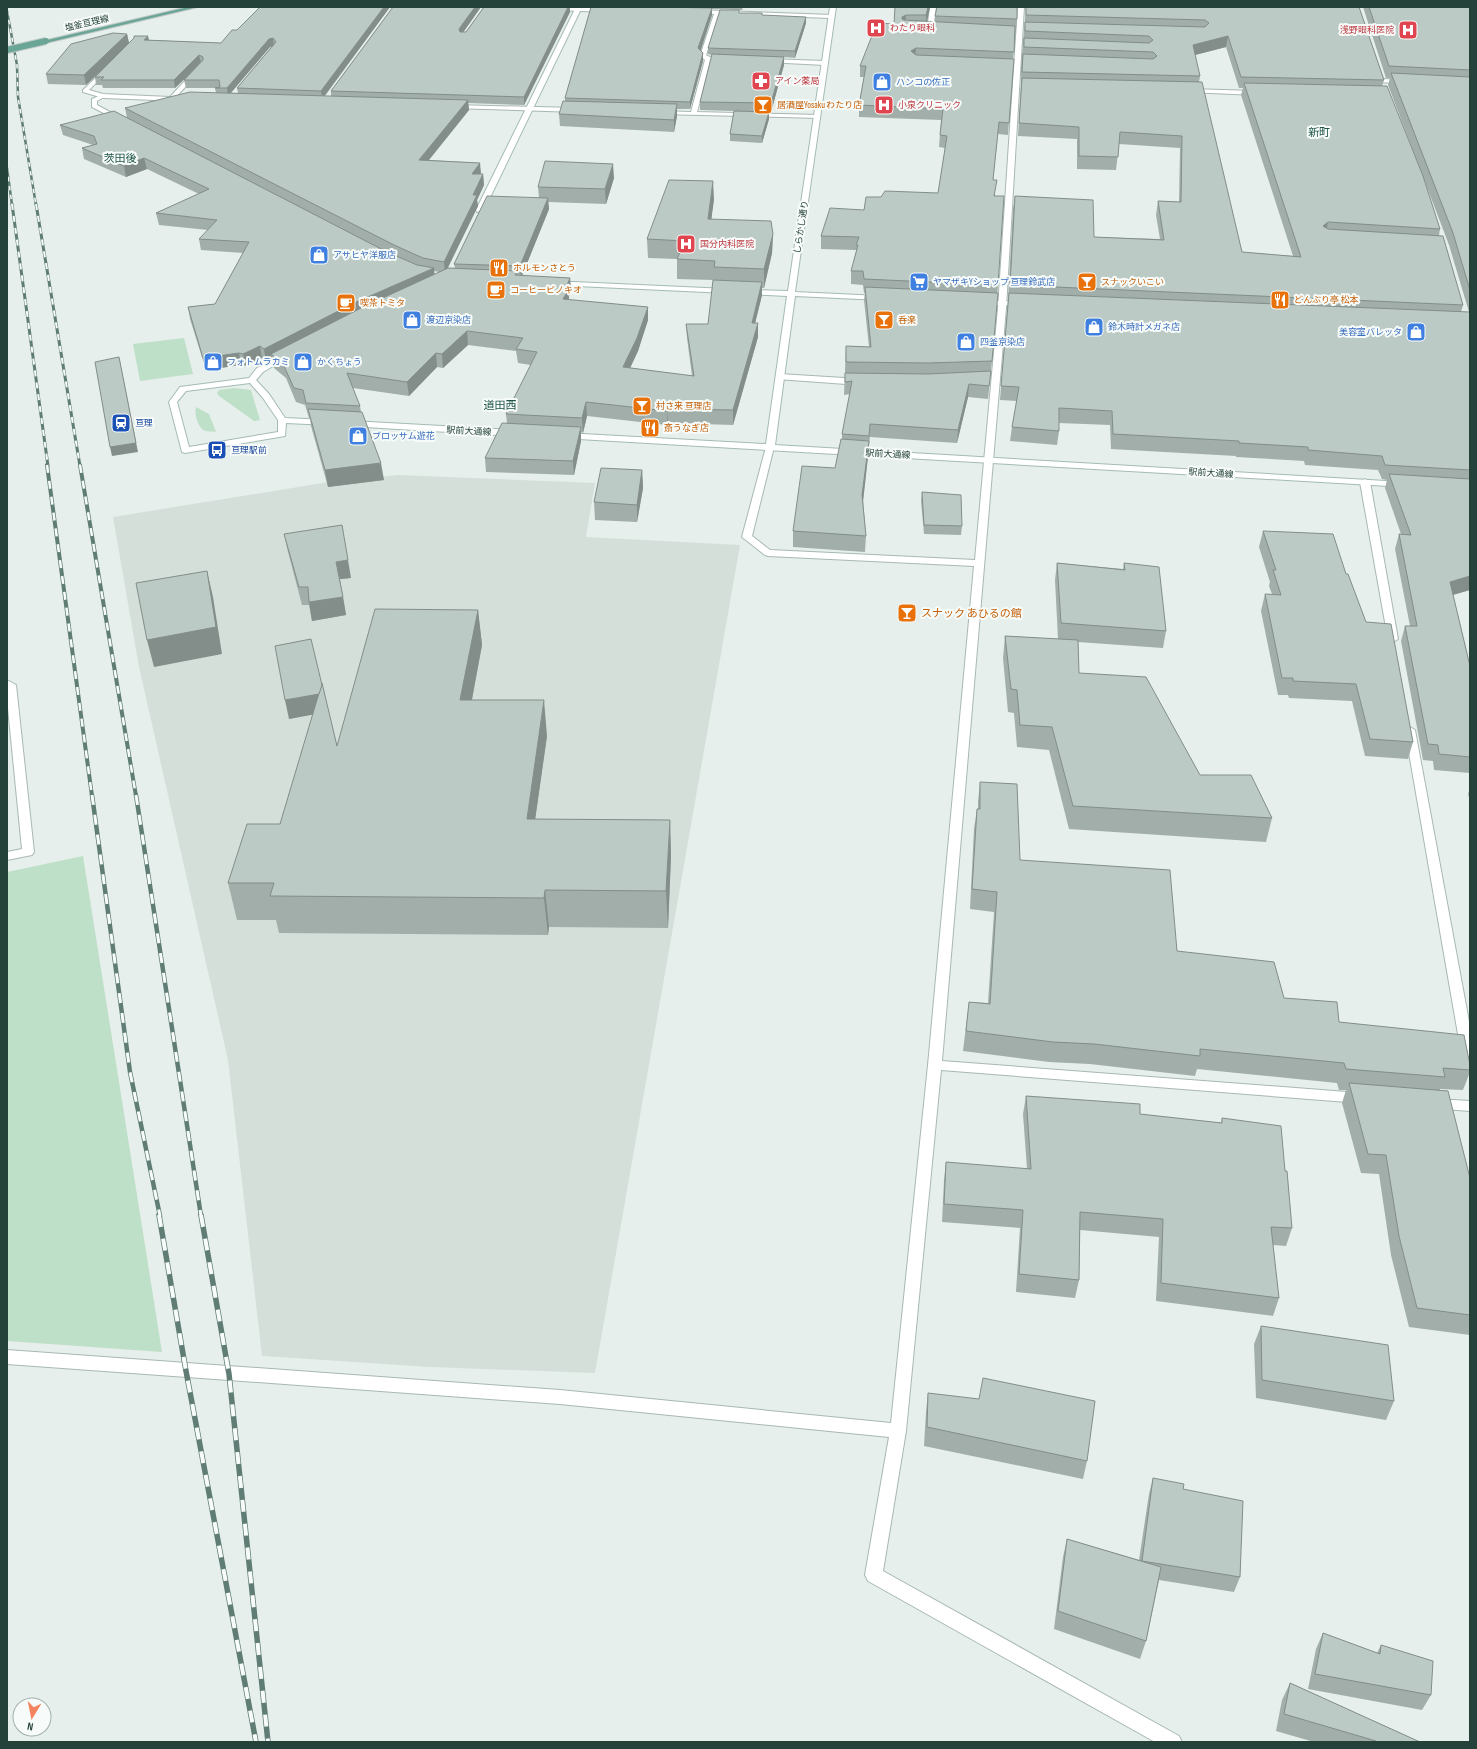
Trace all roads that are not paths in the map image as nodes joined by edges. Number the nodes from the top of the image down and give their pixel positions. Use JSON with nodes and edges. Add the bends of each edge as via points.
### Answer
{"nodes":[{"id":1,"x":195,"y":7,"type":"edge"},
{"id":2,"x":833,"y":7,"type":"edge"},
{"id":3,"x":1021,"y":7,"type":"edge"},
{"id":4,"x":548,"y":8,"type":"edge"},
{"id":5,"x":578,"y":8,"type":"edge"},
{"id":6,"x":933,"y":8,"type":"edge"},
{"id":7,"x":616,"y":10,"type":"edge"},
{"id":8,"x":686,"y":12,"type":"edge"},
{"id":9,"x":718,"y":13,"type":"junction"},
{"id":10,"x":832,"y":16,"type":"junction"},
{"id":11,"x":937,"y":30,"type":"edge"},
{"id":12,"x":1028,"y":30,"type":"edge"},
{"id":13,"x":1017,"y":32,"type":"junction"},
{"id":14,"x":1019,"y":46,"type":"junction"},
{"id":15,"x":1027,"y":46,"type":"edge"},
{"id":16,"x":7,"y":50,"type":"edge"},
{"id":17,"x":708,"y":59,"type":"junction"},
{"id":18,"x":731,"y":60,"type":"edge"},
{"id":19,"x":763,"y":61,"type":"edge"},
{"id":20,"x":1025,"y":62,"type":"edge"},
{"id":21,"x":825,"y":63,"type":"junction"},
{"id":22,"x":111,"y":65,"type":"edge"},
{"id":23,"x":1017,"y":65,"type":"junction"},
{"id":24,"x":201,"y":66,"type":"edge"},
{"id":25,"x":1009,"y":67,"type":"edge"},
{"id":26,"x":1380,"y":73,"type":"edge"},
{"id":27,"x":1382,"y":81,"type":"junction"},
{"id":28,"x":1411,"y":82,"type":"edge"},
{"id":29,"x":1016,"y":87,"type":"junction"},
{"id":30,"x":1024,"y":87,"type":"edge"},
{"id":31,"x":1384,"y":88,"type":"edge"},
{"id":32,"x":1184,"y":91,"type":"edge"},
{"id":33,"x":1262,"y":93,"type":"edge"},
{"id":34,"x":103,"y":96,"type":"junction"},
{"id":35,"x":172,"y":98,"type":"junction"},
{"id":36,"x":187,"y":99,"type":"edge"},
{"id":37,"x":442,"y":106,"type":"edge"},
{"id":38,"x":529,"y":109,"type":"junction"},
{"id":39,"x":584,"y":110,"type":"edge"},
{"id":40,"x":654,"y":112,"type":"edge"},
{"id":41,"x":694,"y":114,"type":"junction"},
{"id":42,"x":818,"y":117,"type":"junction"},
{"id":43,"x":130,"y":124,"type":"edge"},
{"id":44,"x":478,"y":215,"type":"edge"},
{"id":45,"x":544,"y":283,"type":"edge"},
{"id":46,"x":791,"y":294,"type":"junction"},
{"id":47,"x":892,"y":298,"type":"edge"},
{"id":48,"x":971,"y":302,"type":"edge"},
{"id":49,"x":1002,"y":303,"type":"junction"},
{"id":50,"x":1034,"y":304,"type":"edge"},
{"id":51,"x":295,"y":352,"type":"edge"},
{"id":52,"x":780,"y":376,"type":"junction"},
{"id":53,"x":252,"y":380,"type":"junction"},
{"id":54,"x":869,"y":382,"type":"edge"},
{"id":55,"x":282,"y":420,"type":"junction"},
{"id":56,"x":524,"y":434,"type":"edge"},
{"id":57,"x":556,"y":435,"type":"edge"},
{"id":58,"x":770,"y":447,"type":"junction"},
{"id":59,"x":988,"y":459,"type":"junction"},
{"id":60,"x":1364,"y":482,"type":"junction"},
{"id":61,"x":1410,"y":485,"type":"edge"},
{"id":62,"x":979,"y":563,"type":"junction"},
{"id":63,"x":1395,"y":649,"type":"edge"},
{"id":64,"x":7,"y":683,"type":"edge"},
{"id":65,"x":1408,"y":718,"type":"edge"},
{"id":66,"x":7,"y":856,"type":"edge"},
{"id":67,"x":1470,"y":1063,"type":"edge"},
{"id":68,"x":935,"y":1065,"type":"junction"},
{"id":69,"x":1376,"y":1099,"type":"edge"},
{"id":70,"x":1423,"y":1103,"type":"edge"},
{"id":71,"x":1470,"y":1106,"type":"edge"},
{"id":72,"x":7,"y":1357,"type":"edge"},
{"id":73,"x":898,"y":1431,"type":"junction"},
{"id":74,"x":1173,"y":1742,"type":"edge"}],
"edges":[{"from":1,"to":16,"type":"main road","name":"塩釜亘理線","bridge":true},
{"from":2,"to":10,"type":"street","name":"しらかし通り"},
{"from":3,"to":13,"type":"street"},
{"from":4,"to":5,"type":"street"},
{"from":5,"to":7,"type":"street"},
{"from":5,"to":38,"type":"street"},
{"from":6,"to":11,"type":"street","via":[[927,30]]},
{"from":8,"to":9,"type":"street"},
{"from":9,"to":10,"type":"street"},
{"from":9,"to":17,"type":"street","via":[[703,56]]},
{"from":10,"to":21,"type":"street","name":"しらかし通り"},
{"from":12,"to":13,"type":"street"},
{"from":13,"to":14,"type":"street"},
{"from":14,"to":15,"type":"street"},
{"from":14,"to":23,"type":"street"},
{"from":17,"to":18,"type":"street"},
{"from":17,"to":41,"type":"street"},
{"from":19,"to":21,"type":"street"},
{"from":20,"to":23,"type":"street"},
{"from":21,"to":42,"type":"street","name":"しらかし通り"},
{"from":22,"to":34,"type":"street","via":[[85,91]]},
{"from":23,"to":25,"type":"street"},
{"from":23,"to":29,"type":"street"},
{"from":24,"to":35,"type":"street"},
{"from":26,"to":27,"type":"street"},
{"from":27,"to":28,"type":"street"},
{"from":27,"to":31,"type":"street"},
{"from":29,"to":30,"type":"street"},
{"from":29,"to":49,"type":"street"},
{"from":32,"to":33,"type":"street"},
{"from":34,"to":35,"type":"street"},
{"from":34,"to":43,"type":"street","via":[[94,100],[94,106]]},
{"from":35,"to":36,"type":"street"},
{"from":37,"to":38,"type":"street"},
{"from":38,"to":39,"type":"street"},
{"from":38,"to":44,"type":"street"},
{"from":40,"to":41,"type":"street"},
{"from":41,"to":42,"type":"street"},
{"from":42,"to":46,"type":"street","name":"しらかし通り"},
{"from":45,"to":46,"type":"street"},
{"from":46,"to":47,"type":"street"},
{"from":46,"to":52,"type":"street","name":"しらかし通り"},
{"from":48,"to":49,"type":"street"},
{"from":49,"to":50,"type":"street"},
{"from":49,"to":59,"type":"street","via":[[992,379]]},
{"from":51,"to":53,"type":"street","via":[[260,370]]},
{"from":52,"to":54,"type":"street"},
{"from":52,"to":58,"type":"street","name":"しらかし通り"},
{"from":53,"to":55,"type":"street"},
{"from":53,"to":55,"type":"street","via":[[183,389],[173,402],[185,450],[282,434]]},
{"from":55,"to":56,"type":"street","name":"駅前大通線"},
{"from":57,"to":58,"type":"street","name":"駅前大通線"},
{"from":58,"to":59,"type":"street","name":"駅前大通線"},
{"from":58,"to":62,"type":"street","name":"しらかし通り","via":[[747,537],[768,553]]},
{"from":59,"to":60,"type":"street","name":"駅前大通線"},
{"from":59,"to":62,"type":"street"},
{"from":60,"to":61,"type":"street","name":"駅前大通線"},
{"from":60,"to":63,"type":"street"},
{"from":62,"to":68,"type":"street"},
{"from":64,"to":66,"type":"street","via":[[11,685],[28,852]]},
{"from":65,"to":67,"type":"street"},
{"from":68,"to":69,"type":"street"},
{"from":68,"to":73,"type":"street"},
{"from":70,"to":71,"type":"street"},
{"from":72,"to":73,"type":"street","via":[[560,1397]]},
{"from":73,"to":74,"type":"street","via":[[874,1575]]}]}
